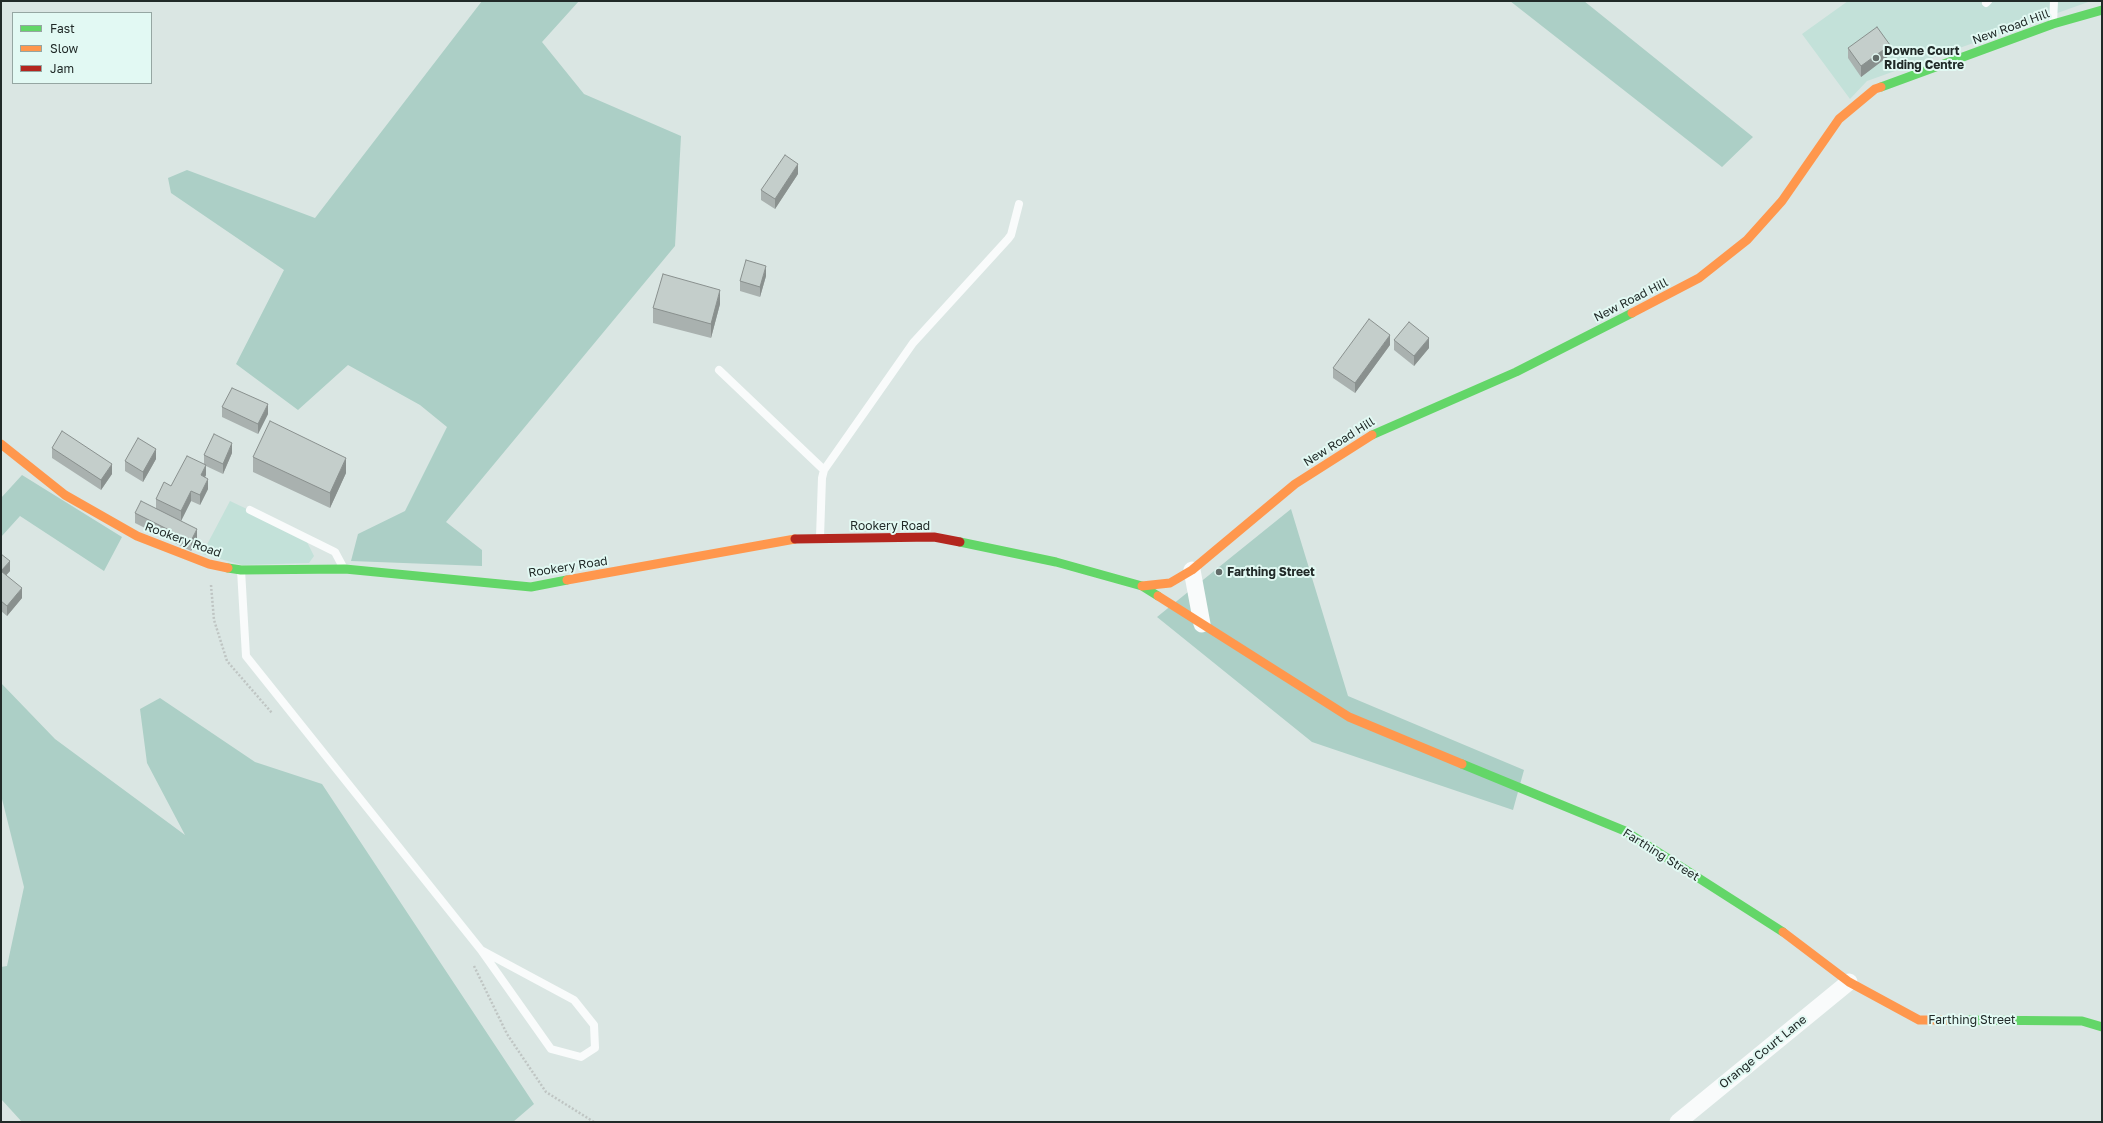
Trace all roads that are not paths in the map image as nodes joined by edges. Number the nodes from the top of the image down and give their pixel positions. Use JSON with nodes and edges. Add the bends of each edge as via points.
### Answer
{"nodes":[{"id":1,"x":2054,"y":1,"type":"edge"},
{"id":2,"x":2102,"y":10,"type":"edge"},
{"id":3,"x":2053,"y":24,"type":"junction"},
{"id":4,"x":1019,"y":204,"type":"dead end"},
{"id":5,"x":719,"y":370,"type":"dead end"},
{"id":6,"x":1,"y":444,"type":"edge"},
{"id":7,"x":824,"y":470,"type":"junction"},
{"id":8,"x":250,"y":510,"type":"dead end"},
{"id":9,"x":820,"y":538,"type":"junction"},
{"id":10,"x":345,"y":569,"type":"junction"},
{"id":11,"x":241,"y":570,"type":"junction"},
{"id":12,"x":1192,"y":570,"type":"junction"},
{"id":13,"x":1142,"y":586,"type":"junction"},
{"id":14,"x":1202,"y":624,"type":"junction"},
{"id":15,"x":481,"y":950,"type":"junction"},
{"id":16,"x":1849,"y":982,"type":"junction"},
{"id":17,"x":2102,"y":1027,"type":"edge"},
{"id":18,"x":1678,"y":1122,"type":"edge"}],
"edges":[{"from":1,"to":3,"type":"lane"},
{"from":2,"to":3,"type":"street","name":"New Road Hill"},
{"from":3,"to":12,"type":"street","name":"New Road Hill","via":[[1875,89],[1838,119],[1782,201],[1747,240],[1699,278],[1516,372],[1379,431],[1295,484]]},
{"from":4,"to":7,"type":"lane","via":[[1011,235],[913,343]]},
{"from":5,"to":7,"type":"lane"},
{"from":6,"to":11,"type":"street","name":"Rookery Road","via":[[65,495],[137,536],[209,564]]},
{"from":7,"to":9,"type":"lane"},
{"from":8,"to":10,"type":"lane","via":[[335,552]]},
{"from":9,"to":10,"type":"street","name":"Rookery Road","via":[[799,538],[531,587]]},
{"from":9,"to":13,"type":"street","name":"Rookery Road","via":[[934,537],[1056,562]]},
{"from":10,"to":11,"type":"street","name":"Rookery Road"},
{"from":11,"to":15,"type":"lane","via":[[246,656]]},
{"from":12,"to":13,"type":"street","name":"New Road Hill","via":[[1170,583]]},
{"from":12,"to":14,"type":"street"},
{"from":13,"to":14,"type":"street","name":"Farthing Street"},
{"from":14,"to":16,"type":"street","name":"Farthing Street","via":[[1349,717],[1625,831],[1792,938]]},
{"from":15,"to":15,"type":"lane","via":[[551,1049],[581,1057],[595,1048],[594,1025],[574,1000]]},
{"from":16,"to":17,"type":"street","name":"Farthing Street","via":[[1919,1020],[2082,1021]]},
{"from":16,"to":18,"type":"street","name":"Orange Court Lane"}]}
